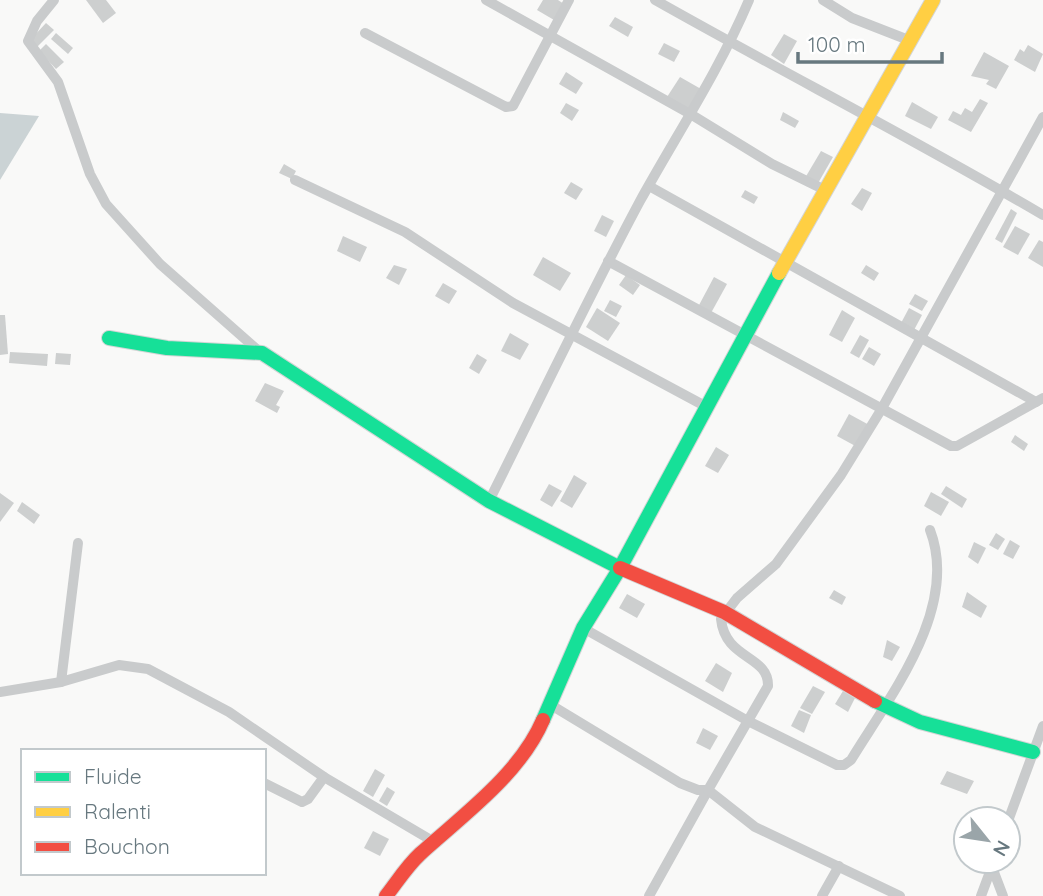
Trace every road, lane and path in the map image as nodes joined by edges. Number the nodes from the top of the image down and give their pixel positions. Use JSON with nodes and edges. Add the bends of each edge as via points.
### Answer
{"nodes":[{"id":1,"x":54,"y":0,"type":"edge"},
{"id":2,"x":486,"y":0,"type":"edge"},
{"id":3,"x":569,"y":0,"type":"edge"},
{"id":4,"x":655,"y":0,"type":"edge"},
{"id":5,"x":749,"y":0,"type":"edge"},
{"id":6,"x":823,"y":0,"type":"edge"},
{"id":7,"x":933,"y":0,"type":"edge"},
{"id":8,"x":366,"y":33,"type":"dead end"},
{"id":9,"x":550,"y":37,"type":"junction"},
{"id":10,"x":911,"y":41,"type":"junction"},
{"id":11,"x":731,"y":43,"type":"junction"},
{"id":12,"x":692,"y":115,"type":"junction"},
{"id":13,"x":868,"y":116,"type":"junction"},
{"id":14,"x":1042,"y":121,"type":"edge"},
{"id":15,"x":295,"y":180,"type":"dead end"},
{"id":16,"x":649,"y":186,"type":"junction"},
{"id":17,"x":825,"y":190,"type":"junction"},
{"id":18,"x":1004,"y":192,"type":"junction"},
{"id":19,"x":1043,"y":215,"type":"edge"},
{"id":20,"x":608,"y":261,"type":"junction"},
{"id":21,"x":785,"y":263,"type":"junction"},
{"id":22,"x":745,"y":334,"type":"junction"},
{"id":23,"x":571,"y":335,"type":"junction"},
{"id":24,"x":919,"y":337,"type":"junction"},
{"id":25,"x":109,"y":338,"type":"dead end"},
{"id":26,"x":262,"y":353,"type":"junction"},
{"id":27,"x":1040,"y":400,"type":"edge"},
{"id":28,"x":705,"y":407,"type":"junction"},
{"id":29,"x":881,"y":410,"type":"junction"},
{"id":30,"x":489,"y":501,"type":"junction"},
{"id":31,"x":930,"y":530,"type":"dead end"},
{"id":32,"x":78,"y":543,"type":"dead end"},
{"id":33,"x":620,"y":568,"type":"junction"},
{"id":34,"x":724,"y":612,"type":"junction"},
{"id":35,"x":583,"y":628,"type":"junction"},
{"id":36,"x":61,"y":682,"type":"junction"},
{"id":37,"x":0,"y":692,"type":"edge"},
{"id":38,"x":551,"y":705,"type":"junction"},
{"id":39,"x":884,"y":706,"type":"junction"},
{"id":40,"x":748,"y":721,"type":"junction"},
{"id":41,"x":1043,"y":726,"type":"edge"},
{"id":42,"x":1033,"y":752,"type":"junction"},
{"id":43,"x":324,"y":777,"type":"junction"},
{"id":44,"x":266,"y":784,"type":"edge"},
{"id":45,"x":708,"y":790,"type":"junction"},
{"id":46,"x":1014,"y":805,"type":"edge"},
{"id":47,"x":436,"y":843,"type":"junction"},
{"id":48,"x":839,"y":866,"type":"junction"},
{"id":49,"x":989,"y":875,"type":"edge"},
{"id":50,"x":996,"y":875,"type":"edge"},
{"id":51,"x":392,"y":894,"type":"edge"},
{"id":52,"x":649,"y":896,"type":"edge"},
{"id":53,"x":822,"y":896,"type":"edge"},
{"id":54,"x":900,"y":896,"type":"edge"},
{"id":55,"x":981,"y":896,"type":"edge"},
{"id":56,"x":1003,"y":896,"type":"edge"}],
"edges":[{"from":1,"to":26,"type":"street","via":[[28,41],[58,82],[90,174],[106,204],[160,264]]},
{"from":2,"to":9,"type":"street"},
{"from":3,"to":9,"type":"street"},
{"from":4,"to":11,"type":"street"},
{"from":5,"to":11,"type":"street"},
{"from":6,"to":10,"type":"street","via":[[860,22]]},
{"from":7,"to":10,"type":"street"},
{"from":8,"to":9,"type":"street","via":[[506,107],[518,101]]},
{"from":9,"to":12,"type":"street"},
{"from":10,"to":13,"type":"street"},
{"from":11,"to":12,"type":"street"},
{"from":11,"to":13,"type":"street"},
{"from":12,"to":16,"type":"street"},
{"from":12,"to":17,"type":"street"},
{"from":13,"to":17,"type":"street"},
{"from":13,"to":18,"type":"street"},
{"from":14,"to":18,"type":"street"},
{"from":15,"to":23,"type":"street","via":[[405,232]]},
{"from":16,"to":20,"type":"street"},
{"from":16,"to":21,"type":"street"},
{"from":17,"to":21,"type":"street"},
{"from":18,"to":19,"type":"street"},
{"from":18,"to":24,"type":"street"},
{"from":20,"to":22,"type":"street"},
{"from":20,"to":23,"type":"street"},
{"from":21,"to":22,"type":"street"},
{"from":21,"to":24,"type":"street"},
{"from":22,"to":28,"type":"street"},
{"from":22,"to":29,"type":"street"},
{"from":23,"to":28,"type":"street"},
{"from":23,"to":30,"type":"street"},
{"from":24,"to":27,"type":"street"},
{"from":24,"to":29,"type":"street"},
{"from":25,"to":26,"type":"street","via":[[179,349]]},
{"from":26,"to":30,"type":"street"},
{"from":27,"to":29,"type":"street","via":[[957,446],[944,444]]},
{"from":28,"to":33,"type":"street"},
{"from":29,"to":34,"type":"street","via":[[788,549]]},
{"from":30,"to":33,"type":"street"},
{"from":31,"to":39,"type":"street","via":[[937,561],[925,628],[918,651]]},
{"from":32,"to":36,"type":"street"},
{"from":33,"to":34,"type":"street"},
{"from":33,"to":35,"type":"street"},
{"from":34,"to":39,"type":"street"},
{"from":34,"to":40,"type":"street","via":[[722,632],[729,645],[769,677]]},
{"from":35,"to":38,"type":"street"},
{"from":35,"to":40,"type":"street"},
{"from":36,"to":37,"type":"street"},
{"from":36,"to":43,"type":"street","via":[[118,665],[148,669],[229,712]]},
{"from":38,"to":45,"type":"street","via":[[680,783]]},
{"from":38,"to":47,"type":"street","via":[[517,765]]},
{"from":39,"to":40,"type":"street","via":[[844,765]]},
{"from":39,"to":42,"type":"street","via":[[920,722]]},
{"from":40,"to":45,"type":"street"},
{"from":41,"to":42,"type":"street"},
{"from":42,"to":46,"type":"street"},
{"from":43,"to":44,"type":"street","via":[[302,802]]},
{"from":43,"to":47,"type":"street"},
{"from":45,"to":48,"type":"street","via":[[755,827]]},
{"from":45,"to":52,"type":"street"},
{"from":47,"to":51,"type":"street","via":[[420,854]]},
{"from":48,"to":53,"type":"street"},
{"from":48,"to":54,"type":"street"},
{"from":49,"to":55,"type":"street"},
{"from":50,"to":56,"type":"street"}]}
